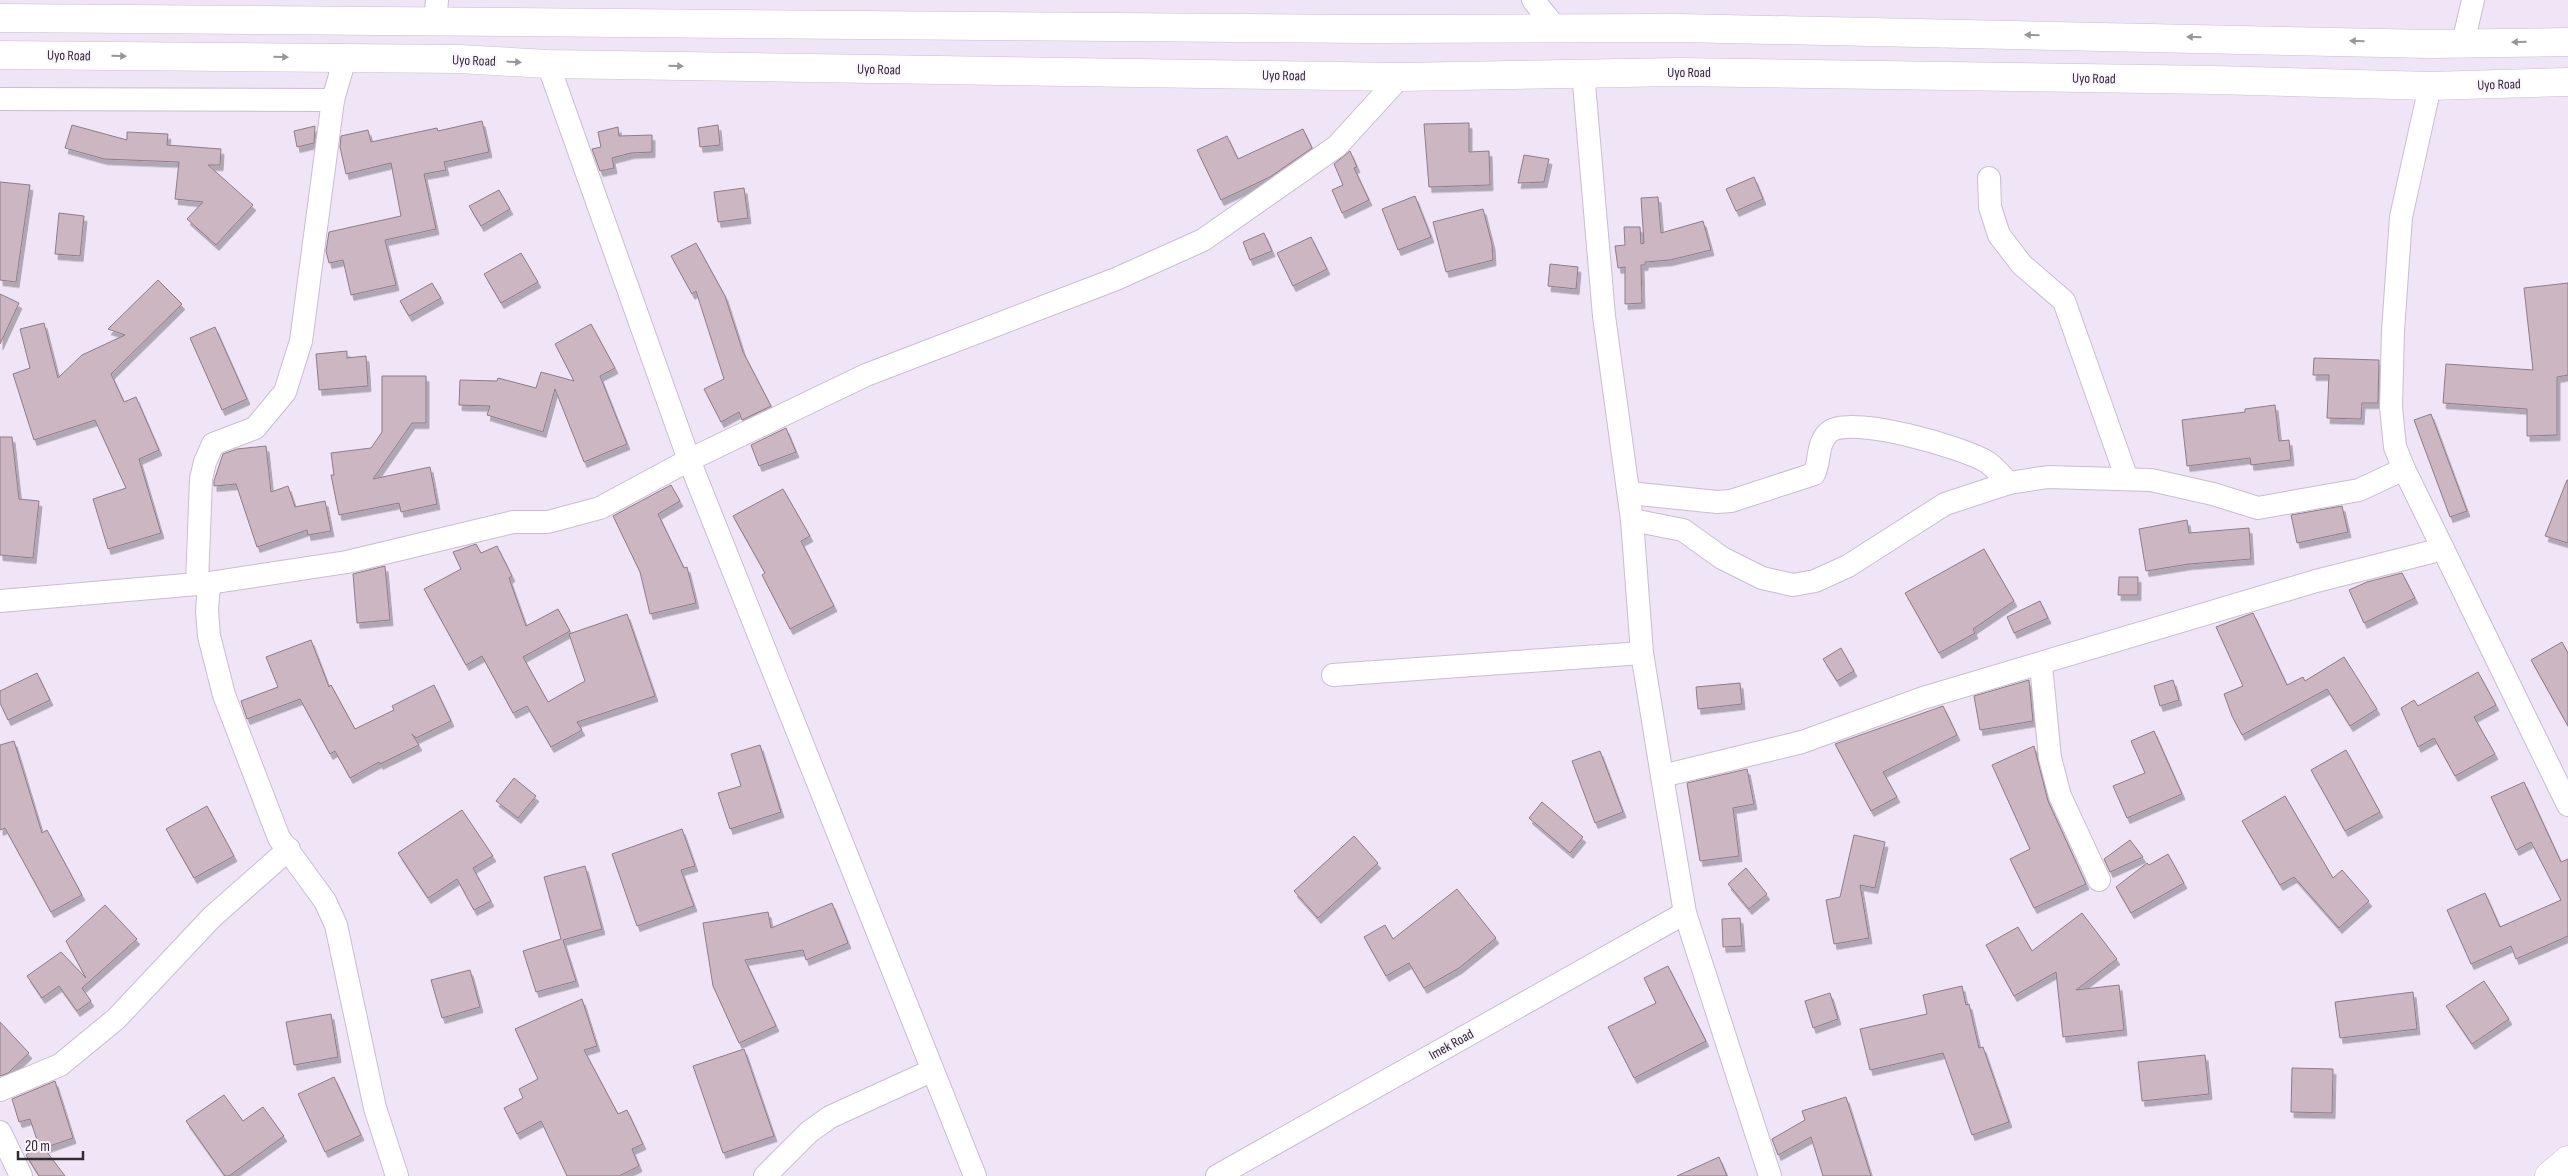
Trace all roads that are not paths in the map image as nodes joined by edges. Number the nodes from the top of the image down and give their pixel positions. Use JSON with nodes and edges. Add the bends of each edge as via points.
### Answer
{"nodes":[{"id":1,"x":1533,"y":0,"type":"edge"},
{"id":2,"x":2473,"y":0,"type":"edge"},
{"id":3,"x":436,"y":11,"type":"edge"},
{"id":4,"x":0,"y":18,"type":"edge"},
{"id":5,"x":1556,"y":28,"type":"junction"},
{"id":6,"x":2568,"y":42,"type":"edge"},
{"id":7,"x":2463,"y":43,"type":"junction"},
{"id":8,"x":0,"y":54,"type":"edge"},
{"id":9,"x":345,"y":58,"type":"junction"},
{"id":10,"x":548,"y":64,"type":"junction"},
{"id":11,"x":1583,"y":72,"type":"junction"},
{"id":12,"x":1400,"y":77,"type":"junction"},
{"id":13,"x":2568,"y":82,"type":"edge"},
{"id":14,"x":2430,"y":86,"type":"junction"},
{"id":15,"x":0,"y":99,"type":"edge"},
{"id":16,"x":333,"y":100,"type":"junction"},
{"id":17,"x":1989,"y":178,"type":"dead end"},
{"id":18,"x":689,"y":460,"type":"junction"},
{"id":19,"x":2404,"y":469,"type":"junction"},
{"id":20,"x":2127,"y":479,"type":"junction"},
{"id":21,"x":2009,"y":483,"type":"junction"},
{"id":22,"x":1629,"y":493,"type":"junction"},
{"id":23,"x":1632,"y":520,"type":"junction"},
{"id":24,"x":2443,"y":549,"type":"junction"},
{"id":25,"x":203,"y":584,"type":"junction"},
{"id":26,"x":0,"y":601,"type":"edge"},
{"id":27,"x":1642,"y":653,"type":"junction"},
{"id":28,"x":2041,"y":664,"type":"junction"},
{"id":29,"x":1333,"y":675,"type":"dead end"},
{"id":30,"x":1662,"y":776,"type":"junction"},
{"id":31,"x":2568,"y":805,"type":"edge"},
{"id":32,"x":289,"y":849,"type":"junction"},
{"id":33,"x":2099,"y":880,"type":"dead end"},
{"id":34,"x":1686,"y":913,"type":"junction"},
{"id":35,"x":931,"y":1071,"type":"junction"},
{"id":36,"x":0,"y":1090,"type":"edge"},
{"id":37,"x":0,"y":1132,"type":"edge"},
{"id":38,"x":2568,"y":1160,"type":"edge"},
{"id":39,"x":21,"y":1176,"type":"edge"},
{"id":40,"x":397,"y":1176,"type":"edge"},
{"id":41,"x":765,"y":1176,"type":"edge"},
{"id":42,"x":974,"y":1176,"type":"edge"},
{"id":43,"x":1217,"y":1176,"type":"edge"},
{"id":44,"x":1770,"y":1176,"type":"edge"},
{"id":45,"x":2549,"y":1176,"type":"edge"}],
"edges":[{"from":1,"to":5,"type":"street"},
{"from":2,"to":7,"type":"street"},
{"from":3,"to":4,"type":"main road"},
{"from":3,"to":5,"type":"main road","via":[[1368,29]]},
{"from":7,"to":5,"type":"main road","one_way":true},
{"from":6,"to":7,"type":"main road","one_way":true},
{"from":8,"to":9,"type":"main road","name":"Uyo Road","one_way":true},
{"from":9,"to":10,"type":"main road","name":"Uyo Road","one_way":true},
{"from":9,"to":16,"type":"street"},
{"from":10,"to":12,"type":"main road","name":"Uyo Road","one_way":true},
{"from":10,"to":18,"type":"street"},
{"from":11,"to":12,"type":"main road","name":"Uyo Road"},
{"from":11,"to":14,"type":"main road","name":"Uyo Road"},
{"from":11,"to":22,"type":"street","via":[[1604,316]]},
{"from":12,"to":18,"type":"street","via":[[1337,146],[1203,240],[1116,280],[866,374]]},
{"from":13,"to":14,"type":"main road","name":"Uyo Road"},
{"from":14,"to":19,"type":"street","via":[[2401,217],[2399,246],[2391,407],[2395,447]]},
{"from":15,"to":16,"type":"street"},
{"from":16,"to":25,"type":"street","via":[[301,341],[285,392],[255,428],[213,444],[205,462],[201,479]]},
{"from":17,"to":20,"type":"street","via":[[1990,208],[1999,235],[2022,265],[2064,301]]},
{"from":18,"to":25,"type":"street","via":[[600,508],[548,522],[513,522],[347,562]]},
{"from":18,"to":35,"type":"street"},
{"from":19,"to":20,"type":"street","via":[[2359,490],[2258,508],[2151,480]]},
{"from":19,"to":24,"type":"street"},
{"from":20,"to":21,"type":"street","via":[[2048,477]]},
{"from":21,"to":22,"type":"street","via":[[1988,462],[1946,447],[1876,428],[1848,426],[1830,432],[1818,448],[1818,465],[1814,474],[1743,497],[1717,502]]},
{"from":21,"to":23,"type":"street","via":[[1945,504],[1848,566],[1815,581],[1793,584],[1762,578],[1722,558],[1683,530]]},
{"from":22,"to":23,"type":"street"},
{"from":23,"to":27,"type":"street"},
{"from":24,"to":28,"type":"street","via":[[2316,581]]},
{"from":24,"to":31,"type":"street"},
{"from":25,"to":26,"type":"street"},
{"from":25,"to":32,"type":"street","via":[[209,636],[224,694],[279,838]]},
{"from":27,"to":29,"type":"street"},
{"from":27,"to":30,"type":"street"},
{"from":28,"to":30,"type":"street","via":[[1923,698],[1802,742]]},
{"from":28,"to":33,"type":"street","via":[[2050,758],[2060,796]]},
{"from":30,"to":34,"type":"street"},
{"from":32,"to":36,"type":"street","via":[[212,917],[116,1019],[60,1065]]},
{"from":32,"to":40,"type":"street","via":[[325,900],[336,925],[375,1108]]},
{"from":34,"to":43,"type":"street","name":"Imek Road"},
{"from":34,"to":44,"type":"street"},
{"from":35,"to":41,"type":"street","via":[[830,1117],[809,1132]]},
{"from":35,"to":42,"type":"street"},
{"from":37,"to":39,"type":"street"},
{"from":38,"to":45,"type":"main road"}]}
